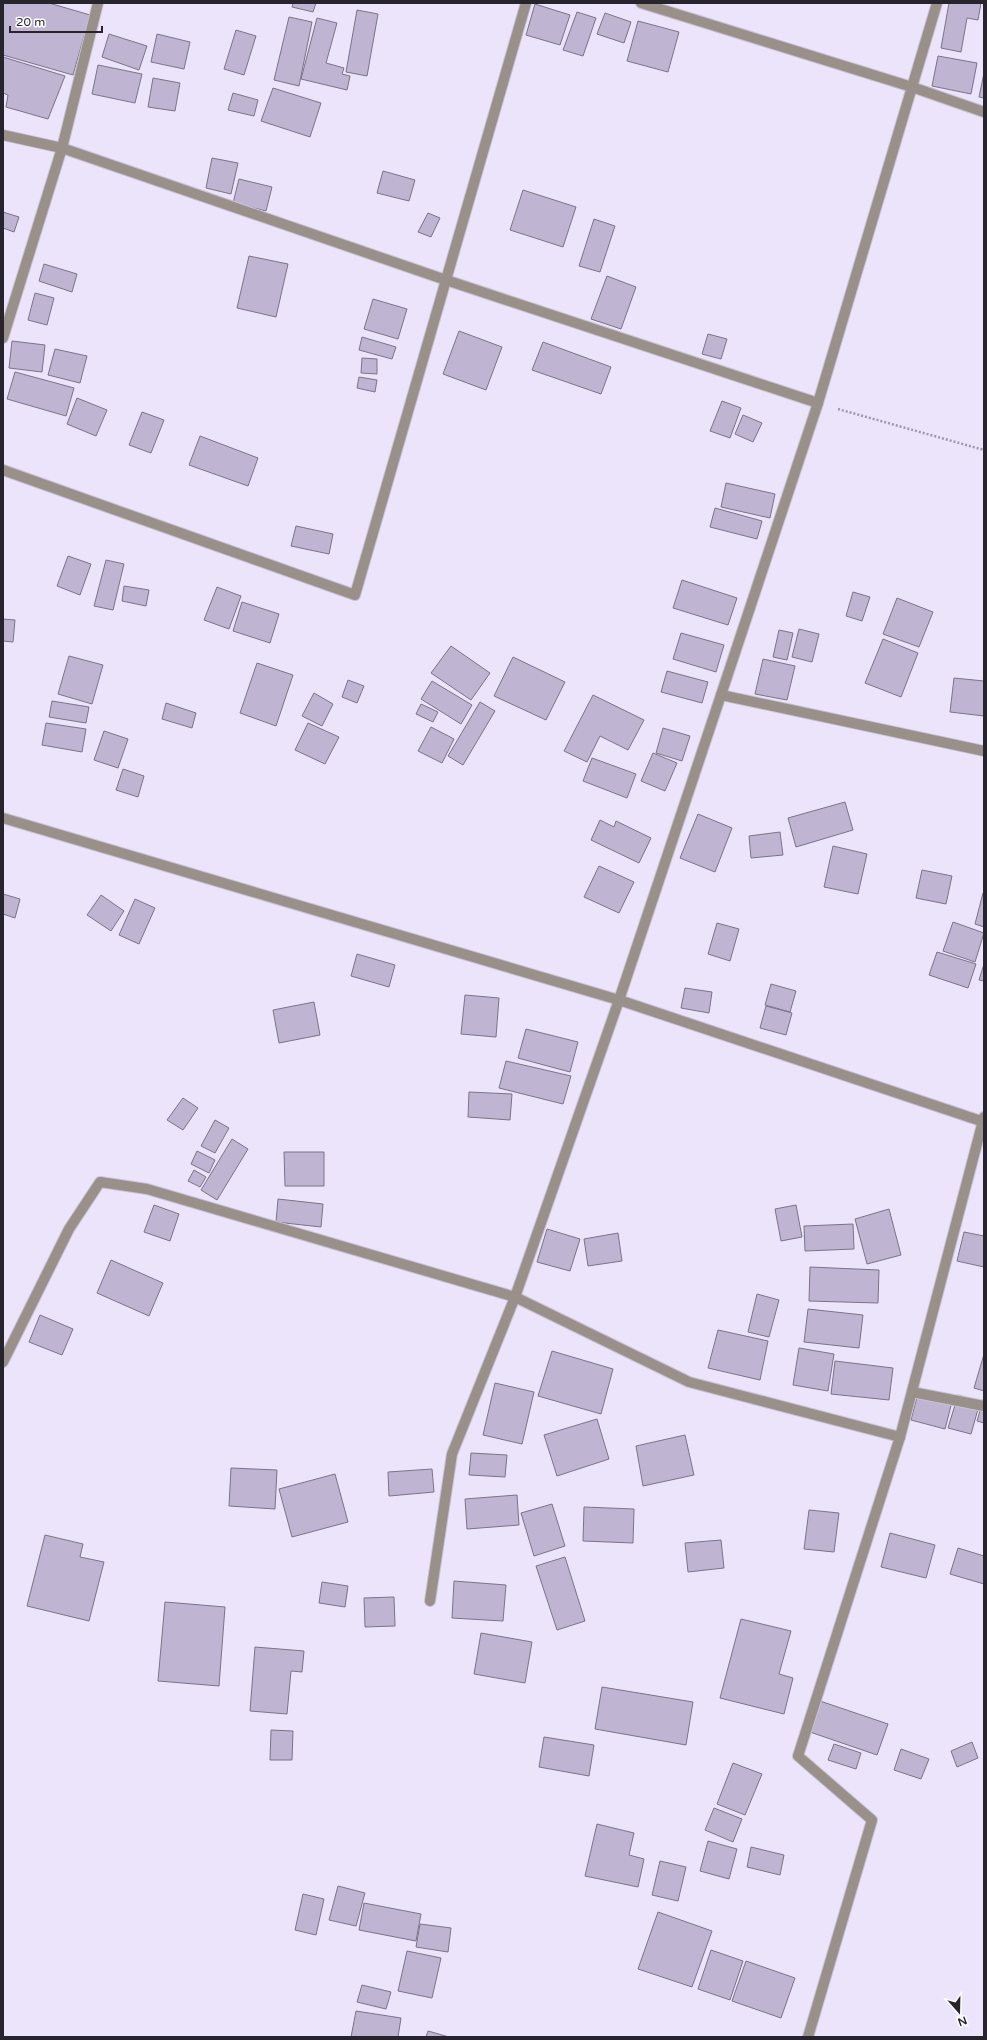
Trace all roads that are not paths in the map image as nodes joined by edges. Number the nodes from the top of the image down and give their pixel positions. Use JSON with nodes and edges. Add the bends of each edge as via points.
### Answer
{"nodes":[{"id":1,"x":98,"y":3,"type":"edge"},
{"id":2,"x":526,"y":3,"type":"edge"},
{"id":3,"x":641,"y":3,"type":"edge"},
{"id":4,"x":937,"y":3,"type":"edge"},
{"id":5,"x":912,"y":87,"type":"junction"},
{"id":6,"x":984,"y":112,"type":"edge"},
{"id":7,"x":3,"y":135,"type":"edge"},
{"id":8,"x":62,"y":148,"type":"junction"},
{"id":9,"x":446,"y":280,"type":"junction"},
{"id":10,"x":3,"y":338,"type":"edge"},
{"id":11,"x":818,"y":403,"type":"junction"},
{"id":12,"x":3,"y":470,"type":"edge"},
{"id":13,"x":721,"y":695,"type":"junction"},
{"id":14,"x":984,"y":751,"type":"edge"},
{"id":15,"x":3,"y":818,"type":"edge"},
{"id":16,"x":619,"y":1000,"type":"junction"},
{"id":17,"x":983,"y":1120,"type":"edge"},
{"id":18,"x":515,"y":1297,"type":"junction"},
{"id":19,"x":3,"y":1362,"type":"edge"},
{"id":20,"x":912,"y":1392,"type":"junction"},
{"id":21,"x":984,"y":1406,"type":"edge"},
{"id":22,"x":900,"y":1437,"type":"junction"},
{"id":23,"x":430,"y":1601,"type":"dead end"},
{"id":24,"x":808,"y":2037,"type":"edge"}],
"edges":[{"from":1,"to":8,"type":"street"},
{"from":2,"to":9,"type":"street"},
{"from":3,"to":5,"type":"street"},
{"from":4,"to":5,"type":"street"},
{"from":5,"to":6,"type":"street"},
{"from":5,"to":11,"type":"street"},
{"from":7,"to":8,"type":"street"},
{"from":8,"to":9,"type":"street"},
{"from":8,"to":10,"type":"street"},
{"from":9,"to":11,"type":"street"},
{"from":9,"to":12,"type":"street","via":[[355,595]]},
{"from":11,"to":13,"type":"street"},
{"from":13,"to":14,"type":"street"},
{"from":13,"to":16,"type":"street"},
{"from":15,"to":16,"type":"street"},
{"from":16,"to":17,"type":"street"},
{"from":16,"to":18,"type":"street"},
{"from":17,"to":20,"type":"street"},
{"from":18,"to":19,"type":"street","via":[[147,1189],[100,1182],[69,1229]]},
{"from":18,"to":22,"type":"street","via":[[689,1382]]},
{"from":18,"to":23,"type":"street","via":[[452,1454]]},
{"from":20,"to":21,"type":"street"},
{"from":20,"to":22,"type":"street"},
{"from":22,"to":24,"type":"street","via":[[798,1756],[872,1820]]}]}
